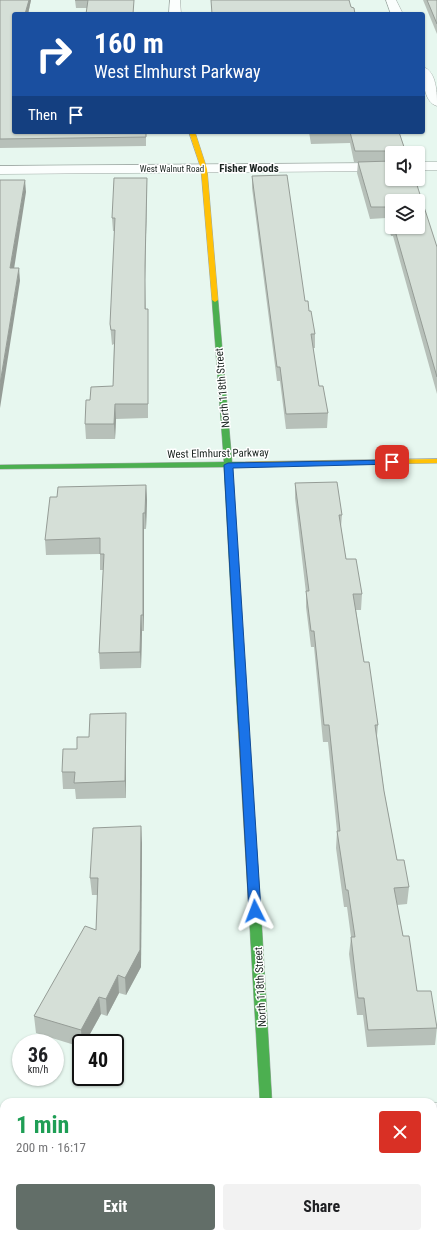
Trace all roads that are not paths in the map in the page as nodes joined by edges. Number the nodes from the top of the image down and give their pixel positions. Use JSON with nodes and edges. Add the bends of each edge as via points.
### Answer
{"nodes":[{"id":1,"x":175,"y":0,"type":"edge"},
{"id":2,"x":391,"y":0,"type":"edge"},
{"id":3,"x":175,"y":12,"type":"edge"},
{"id":4,"x":396,"y":12,"type":"edge"},
{"id":5,"x":425,"y":75,"type":"edge"},
{"id":6,"x":437,"y":102,"type":"edge"},
{"id":7,"x":193,"y":134,"type":"edge"},
{"id":8,"x":425,"y":166,"type":"edge"},
{"id":9,"x":437,"y":166,"type":"edge"},
{"id":10,"x":385,"y":167,"type":"edge"},
{"id":11,"x":204,"y":169,"type":"junction"},
{"id":12,"x":0,"y":170,"type":"edge"},
{"id":13,"x":437,"y":461,"type":"edge"},
{"id":14,"x":228,"y":465,"type":"junction"},
{"id":15,"x":0,"y":467,"type":"edge"},
{"id":16,"x":266,"y":1098,"type":"edge"}],
"edges":[{"from":1,"to":3,"type":"street"},
{"from":2,"to":4,"type":"street"},
{"from":5,"to":6,"type":"street"},
{"from":7,"to":11,"type":"street","name":"North 118th Street"},
{"from":8,"to":9,"type":"street"},
{"from":10,"to":11,"type":"street","name":"West Walnut Road"},
{"from":11,"to":12,"type":"street","name":"West Walnut Road"},
{"from":11,"to":14,"type":"street","name":"North 118th Street"},
{"from":13,"to":14,"type":"street","name":"West Elmhurst Parkway"},
{"from":14,"to":15,"type":"street","name":"West Elmhurst Parkway"},
{"from":14,"to":16,"type":"street","name":"North 118th Street"}]}
